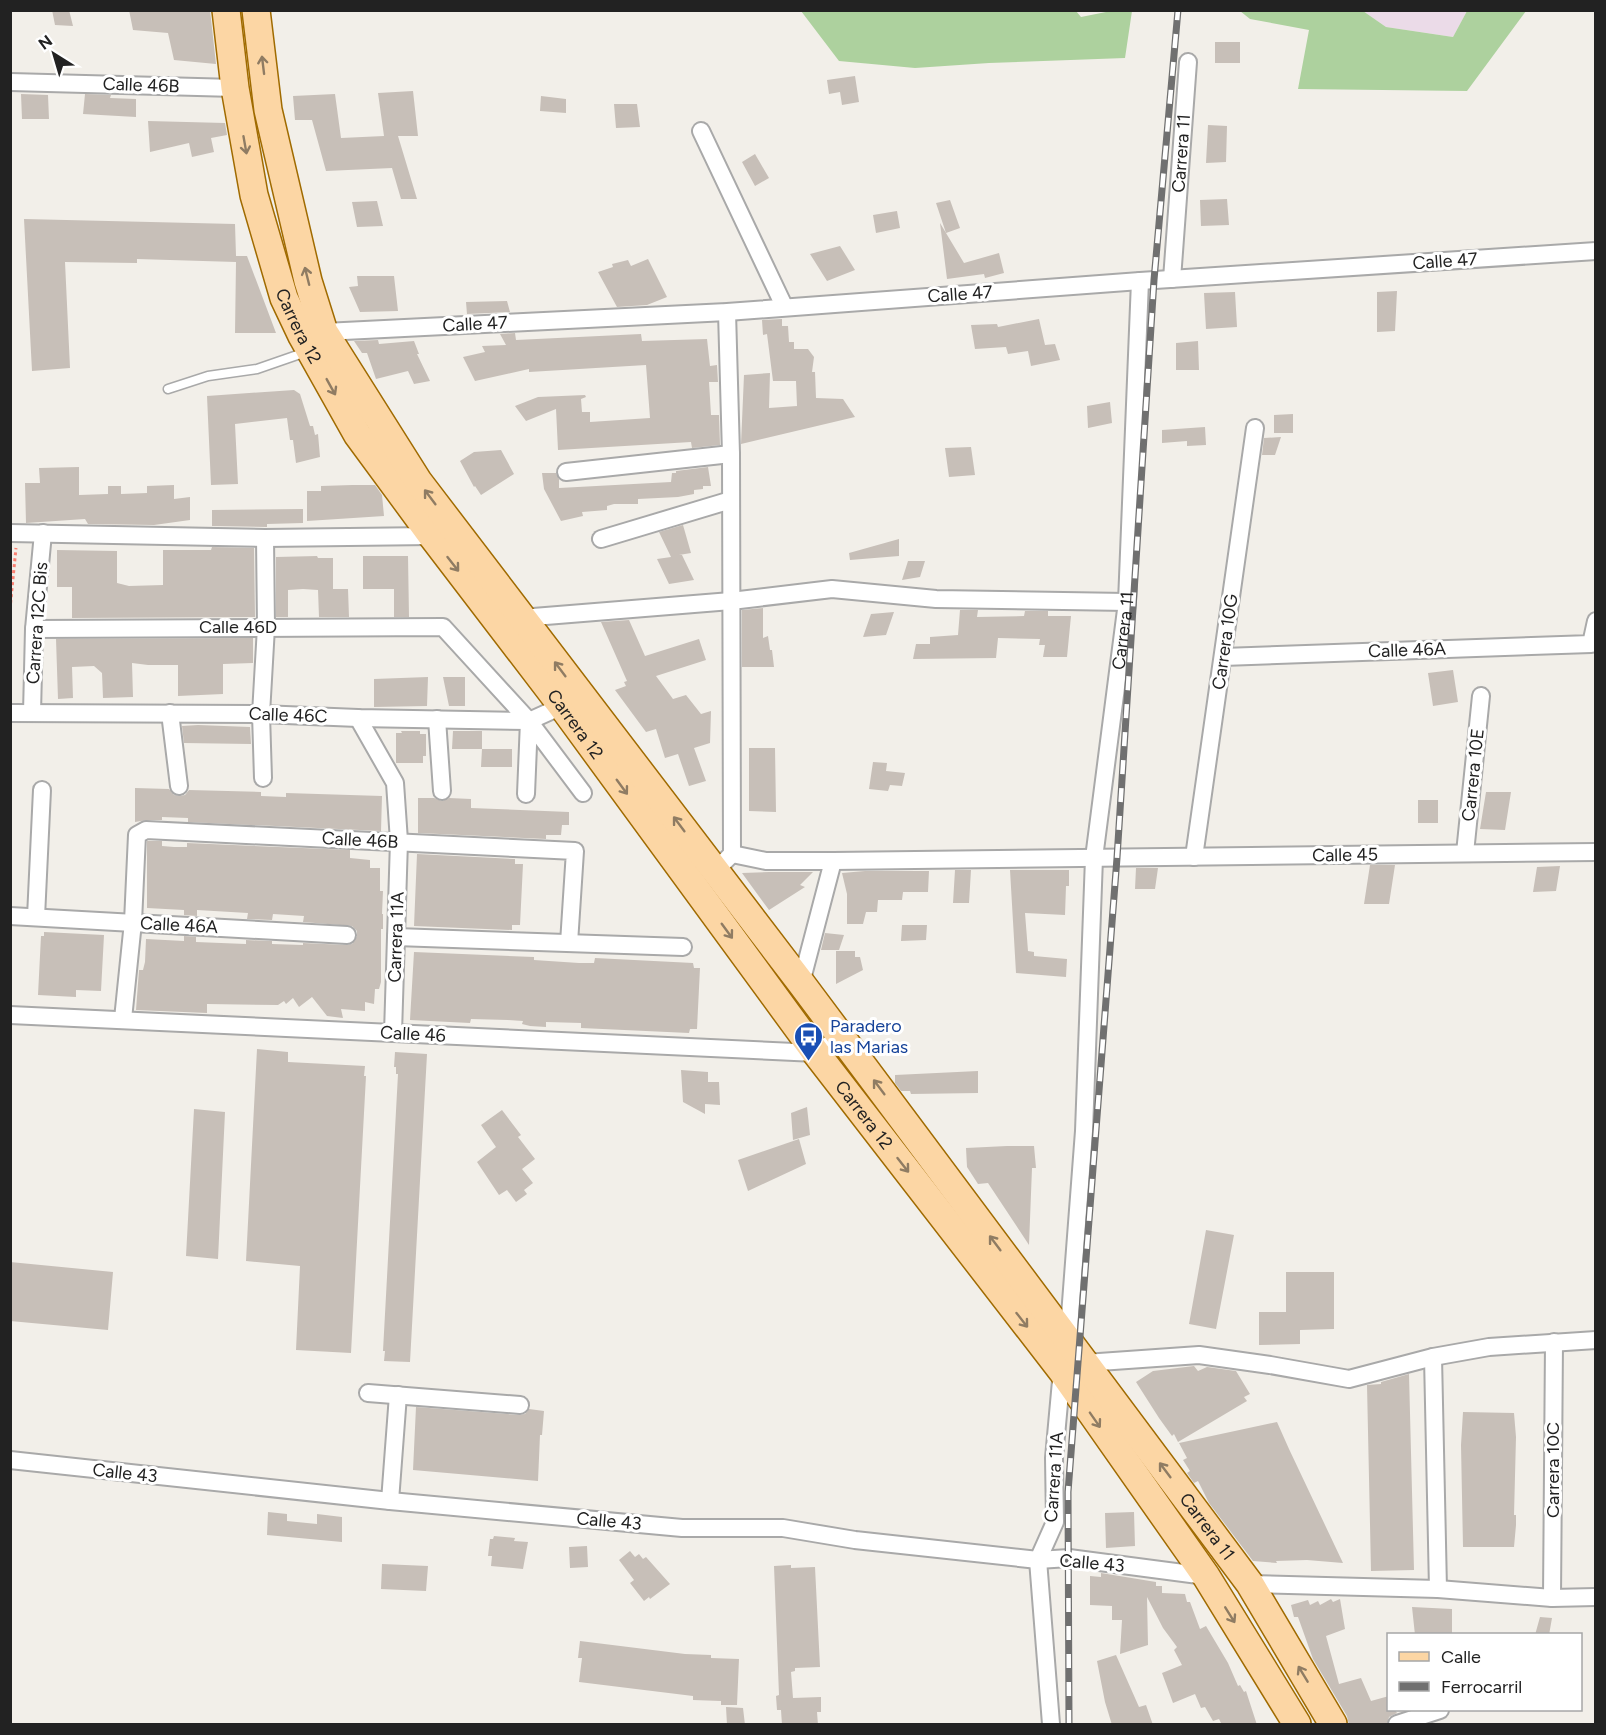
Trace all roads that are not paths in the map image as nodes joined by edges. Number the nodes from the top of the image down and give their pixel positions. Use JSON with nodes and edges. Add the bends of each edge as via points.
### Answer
{"nodes":[{"id":1,"x":226,"y":10,"type":"edge"},
{"id":2,"x":256,"y":10,"type":"edge"},
{"id":3,"x":1188,"y":62,"type":"dead end"},
{"id":4,"x":10,"y":82,"type":"edge"},
{"id":5,"x":235,"y":88,"type":"junction"},
{"id":6,"x":701,"y":131,"type":"dead end"},
{"id":7,"x":1596,"y":251,"type":"edge"},
{"id":8,"x":1172,"y":279,"type":"junction"},
{"id":9,"x":1140,"y":281,"type":"junction"},
{"id":10,"x":784,"y":306,"type":"junction"},
{"id":11,"x":726,"y":312,"type":"junction"},
{"id":12,"x":317,"y":341,"type":"junction"},
{"id":13,"x":168,"y":389,"type":"dead end"},
{"id":14,"x":1255,"y":428,"type":"dead end"},
{"id":15,"x":731,"y":454,"type":"junction"},
{"id":16,"x":566,"y":472,"type":"dead end"},
{"id":17,"x":731,"y":500,"type":"junction"},
{"id":18,"x":14,"y":533,"type":"edge"},
{"id":19,"x":43,"y":533,"type":"junction"},
{"id":20,"x":432,"y":536,"type":"junction"},
{"id":21,"x":265,"y":538,"type":"junction"},
{"id":22,"x":601,"y":539,"type":"dead end"},
{"id":23,"x":731,"y":601,"type":"junction"},
{"id":24,"x":1127,"y":602,"type":"junction"},
{"id":25,"x":521,"y":618,"type":"junction"},
{"id":26,"x":1596,"y":621,"type":"edge"},
{"id":27,"x":266,"y":627,"type":"junction"},
{"id":28,"x":34,"y":629,"type":"junction"},
{"id":29,"x":1222,"y":657,"type":"junction"},
{"id":30,"x":1480,"y":696,"type":"dead end"},
{"id":31,"x":562,"y":706,"type":"junction"},
{"id":32,"x":10,"y":713,"type":"edge"},
{"id":33,"x":32,"y":713,"type":"junction"},
{"id":34,"x":170,"y":713,"type":"junction"},
{"id":35,"x":261,"y":714,"type":"junction"},
{"id":36,"x":358,"y":718,"type":"junction"},
{"id":37,"x":437,"y":719,"type":"junction"},
{"id":38,"x":529,"y":721,"type":"junction"},
{"id":39,"x":263,"y":778,"type":"dead end"},
{"id":40,"x":179,"y":786,"type":"dead end"},
{"id":41,"x":42,"y":790,"type":"dead end"},
{"id":42,"x":442,"y":791,"type":"dead end"},
{"id":43,"x":583,"y":793,"type":"dead end"},
{"id":44,"x":526,"y":794,"type":"dead end"},
{"id":45,"x":399,"y":841,"type":"junction"},
{"id":46,"x":1596,"y":852,"type":"edge"},
{"id":47,"x":1464,"y":853,"type":"junction"},
{"id":48,"x":1194,"y":857,"type":"junction"},
{"id":49,"x":1094,"y":858,"type":"junction"},
{"id":50,"x":834,"y":861,"type":"junction"},
{"id":51,"x":723,"y":862,"type":"junction"},
{"id":52,"x":10,"y":916,"type":"edge"},
{"id":53,"x":36,"y":917,"type":"junction"},
{"id":54,"x":133,"y":922,"type":"junction"},
{"id":55,"x":347,"y":935,"type":"dead end"},
{"id":56,"x":396,"y":937,"type":"junction"},
{"id":57,"x":569,"y":943,"type":"junction"},
{"id":58,"x":683,"y":947,"type":"dead end"},
{"id":59,"x":801,"y":983,"type":"junction"},
{"id":60,"x":10,"y":1015,"type":"edge"},
{"id":61,"x":123,"y":1019,"type":"junction"},
{"id":62,"x":393,"y":1033,"type":"junction"},
{"id":63,"x":841,"y":1036,"type":"junction"},
{"id":64,"x":816,"y":1053,"type":"junction"},
{"id":65,"x":1596,"y":1340,"type":"edge"},
{"id":66,"x":1068,"y":1341,"type":"junction"},
{"id":67,"x":1554,"y":1342,"type":"junction"},
{"id":68,"x":1433,"y":1357,"type":"junction"},
{"id":69,"x":1074,"y":1367,"type":"junction"},
{"id":70,"x":368,"y":1393,"type":"dead end"},
{"id":71,"x":398,"y":1395,"type":"junction"},
{"id":72,"x":520,"y":1405,"type":"dead end"},
{"id":73,"x":10,"y":1460,"type":"edge"},
{"id":74,"x":390,"y":1501,"type":"junction"},
{"id":75,"x":1038,"y":1560,"type":"junction"},
{"id":76,"x":1206,"y":1576,"type":"junction"},
{"id":77,"x":1250,"y":1584,"type":"junction"},
{"id":78,"x":1438,"y":1589,"type":"junction"},
{"id":79,"x":1596,"y":1597,"type":"edge"},
{"id":80,"x":1552,"y":1598,"type":"junction"},
{"id":81,"x":1437,"y":1711,"type":"edge"},
{"id":82,"x":1051,"y":1725,"type":"edge"},
{"id":83,"x":1297,"y":1725,"type":"edge"},
{"id":84,"x":1333,"y":1725,"type":"edge"},
{"id":85,"x":1397,"y":1725,"type":"edge"}],
"edges":[{"from":1,"to":5,"type":"main road","name":"Carrera 12"},
{"from":12,"to":2,"type":"main road","name":"Carrera 12","one_way":true,"via":[[308,281],[268,110]]},
{"from":3,"to":8,"type":"street","name":"Carrera 11"},
{"from":4,"to":5,"type":"street","name":"Calle 46B"},
{"from":5,"to":12,"type":"main road","name":"Carrera 12","one_way":true,"via":[[254,195],[284,298]]},
{"from":6,"to":10,"type":"street"},
{"from":7,"to":8,"type":"street","name":"Calle 47"},
{"from":8,"to":9,"type":"street","name":"Calle 47"},
{"from":9,"to":10,"type":"street","name":"Calle 47"},
{"from":9,"to":24,"type":"street","name":"Carrera 11"},
{"from":10,"to":11,"type":"street","name":"Calle 47"},
{"from":11,"to":12,"type":"street","name":"Calle 47"},
{"from":11,"to":15,"type":"street"},
{"from":12,"to":13,"type":"lane","via":[[257,369],[207,376]]},
{"from":12,"to":20,"type":"main road","name":"Carrera 12","one_way":true,"via":[[357,434]]},
{"from":25,"to":12,"type":"main road","name":"Carrera 12","one_way":true},
{"from":14,"to":29,"type":"street","name":"Carrera 10G"},
{"from":15,"to":16,"type":"street"},
{"from":15,"to":17,"type":"street"},
{"from":17,"to":22,"type":"street"},
{"from":17,"to":23,"type":"street"},
{"from":18,"to":19,"type":"street"},
{"from":19,"to":21,"type":"street"},
{"from":19,"to":28,"type":"street","name":"Carrera 12C Bis"},
{"from":20,"to":21,"type":"street"},
{"from":20,"to":31,"type":"main road","name":"Carrera 12","one_way":true},
{"from":21,"to":27,"type":"street"},
{"from":23,"to":24,"type":"street","via":[[832,589],[936,599]]},
{"from":23,"to":25,"type":"street"},
{"from":23,"to":51,"type":"street"},
{"from":24,"to":49,"type":"street","name":"Carrera 11"},
{"from":51,"to":25,"type":"main road","name":"Carrera 12","one_way":true},
{"from":26,"to":29,"type":"street","name":"Calle 46A","via":[[1591,644]]},
{"from":27,"to":28,"type":"street","name":"Calle 46D"},
{"from":27,"to":35,"type":"street"},
{"from":27,"to":38,"type":"street","name":"Calle 46D","via":[[443,627]]},
{"from":28,"to":33,"type":"street","name":"Carrera 12C Bis"},
{"from":29,"to":48,"type":"street","name":"Carrera 10G"},
{"from":30,"to":47,"type":"street","name":"Carrera 10E"},
{"from":31,"to":38,"type":"street","name":"Calle 46C"},
{"from":31,"to":64,"type":"main road","name":"Carrera 12","one_way":true},
{"from":32,"to":33,"type":"street","name":"Calle 46C"},
{"from":33,"to":34,"type":"street","name":"Calle 46C"},
{"from":34,"to":35,"type":"street","name":"Calle 46C"},
{"from":34,"to":40,"type":"street"},
{"from":35,"to":36,"type":"street","name":"Calle 46C"},
{"from":35,"to":39,"type":"street"},
{"from":36,"to":37,"type":"street","name":"Calle 46C"},
{"from":36,"to":45,"type":"street","name":"Carrera 11A","via":[[395,783]]},
{"from":37,"to":38,"type":"street","name":"Calle 46C"},
{"from":37,"to":42,"type":"street"},
{"from":38,"to":43,"type":"street"},
{"from":38,"to":44,"type":"street"},
{"from":41,"to":53,"type":"street"},
{"from":45,"to":54,"type":"street","name":"Calle 46B","via":[[146,830],[137,835]]},
{"from":45,"to":56,"type":"street","name":"Carrera 11A"},
{"from":45,"to":57,"type":"street","name":"Calle 46B","via":[[575,851]]},
{"from":46,"to":47,"type":"street","name":"Calle 45"},
{"from":47,"to":48,"type":"street","name":"Calle 45"},
{"from":48,"to":49,"type":"street","name":"Calle 45"},
{"from":49,"to":50,"type":"street","name":"Calle 45"},
{"from":49,"to":66,"type":"street","name":"Carrera 11","via":[[1084,1131]]},
{"from":50,"to":51,"type":"street","name":"Calle 45"},
{"from":50,"to":59,"type":"street"},
{"from":51,"to":59,"type":"main road","name":"Carrera 12"},
{"from":52,"to":53,"type":"street","name":"Calle 46A"},
{"from":53,"to":54,"type":"street","name":"Calle 46A"},
{"from":54,"to":55,"type":"street","name":"Calle 46A"},
{"from":54,"to":61,"type":"street"},
{"from":56,"to":57,"type":"street"},
{"from":56,"to":62,"type":"street","name":"Carrera 11A"},
{"from":57,"to":58,"type":"street"},
{"from":59,"to":63,"type":"main road","name":"Carrera 12"},
{"from":60,"to":61,"type":"street","name":"Calle 46"},
{"from":61,"to":62,"type":"street","name":"Calle 46"},
{"from":62,"to":64,"type":"street","name":"Calle 46"},
{"from":63,"to":64,"type":"street"},
{"from":66,"to":63,"type":"main road","name":"Carrera 12","one_way":true},
{"from":64,"to":69,"type":"main road","name":"Carrera 12","one_way":true},
{"from":65,"to":67,"type":"street"},
{"from":66,"to":69,"type":"main road","name":"Carrera 11"},
{"from":67,"to":68,"type":"street","via":[[1489,1347]]},
{"from":67,"to":80,"type":"street","name":"Carrera 10C"},
{"from":68,"to":69,"type":"street","via":[[1349,1379],[1199,1355]]},
{"from":68,"to":78,"type":"street"},
{"from":69,"to":75,"type":"street","name":"Carrera 11A","via":[[1054,1458],[1055,1522]]},
{"from":69,"to":76,"type":"main road","name":"Carrera 11","one_way":true},
{"from":77,"to":69,"type":"main road","name":"Carrera 11","one_way":true},
{"from":70,"to":71,"type":"street"},
{"from":71,"to":72,"type":"street"},
{"from":71,"to":74,"type":"street"},
{"from":73,"to":74,"type":"street","name":"Calle 43"},
{"from":74,"to":75,"type":"street","name":"Calle 43","via":[[682,1527],[783,1528]]},
{"from":75,"to":76,"type":"street","name":"Calle 43","via":[[1069,1558]]},
{"from":75,"to":82,"type":"street","name":"Carrera 11A"},
{"from":76,"to":83,"type":"main road","name":"Carrera 11","one_way":true},
{"from":77,"to":78,"type":"street"},
{"from":84,"to":77,"type":"main road","name":"Carrera 11","one_way":true},
{"from":78,"to":80,"type":"street"},
{"from":79,"to":80,"type":"street"},
{"from":81,"to":85,"type":"street"}]}
